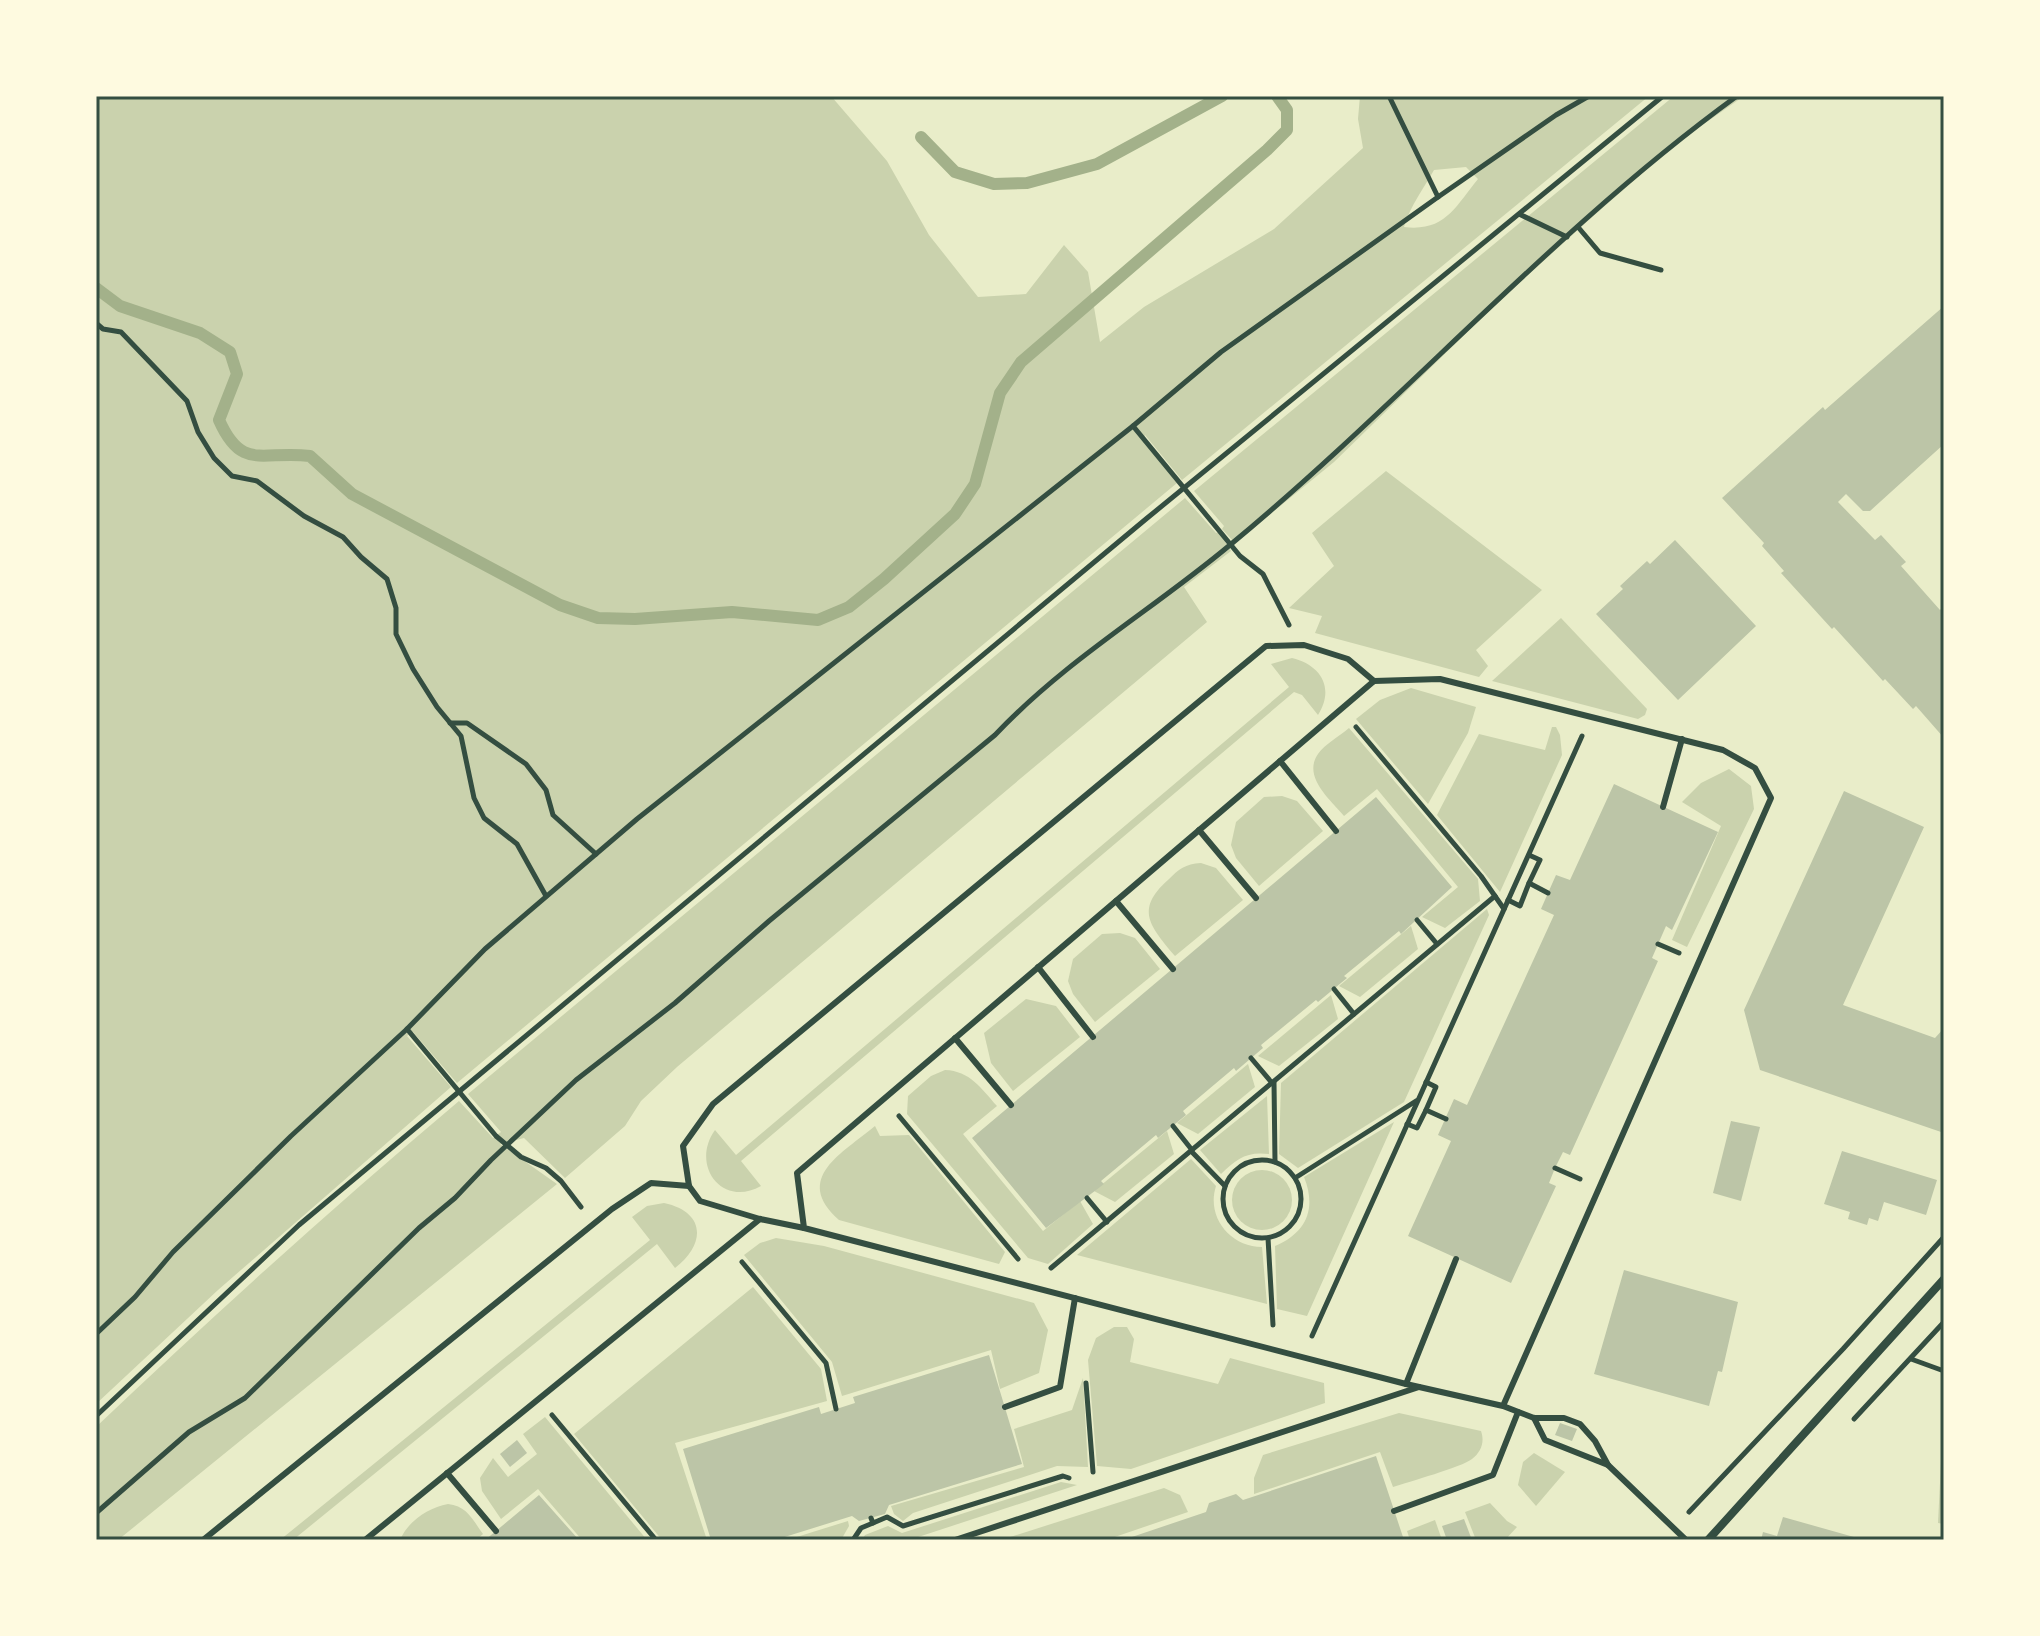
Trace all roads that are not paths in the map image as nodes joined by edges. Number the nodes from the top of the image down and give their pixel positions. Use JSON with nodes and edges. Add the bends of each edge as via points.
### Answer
{"nodes":[{"id":1,"x":1374,"y":681,"type":"junction"},
{"id":2,"x":1682,"y":739,"type":"junction"},
{"id":3,"x":1280,"y":761,"type":"junction"},
{"id":4,"x":1663,"y":807,"type":"dead end"},
{"id":5,"x":1199,"y":830,"type":"junction"},
{"id":6,"x":1336,"y":831,"type":"dead end"},
{"id":7,"x":1256,"y":898,"type":"dead end"},
{"id":8,"x":1116,"y":901,"type":"junction"},
{"id":9,"x":1038,"y":967,"type":"junction"},
{"id":10,"x":1173,"y":969,"type":"dead end"},
{"id":11,"x":1093,"y":1037,"type":"dead end"},
{"id":12,"x":955,"y":1038,"type":"junction"},
{"id":13,"x":1011,"y":1105,"type":"dead end"},
{"id":14,"x":689,"y":1186,"type":"junction"},
{"id":15,"x":760,"y":1219,"type":"junction"},
{"id":16,"x":804,"y":1228,"type":"junction"},
{"id":17,"x":1456,"y":1259,"type":"dead end"},
{"id":18,"x":1944,"y":1279,"type":"edge"},
{"id":19,"x":1075,"y":1298,"type":"junction"},
{"id":20,"x":1406,"y":1384,"type":"junction"},
{"id":21,"x":1420,"y":1387,"type":"junction"},
{"id":22,"x":1503,"y":1406,"type":"junction"},
{"id":23,"x":1005,"y":1407,"type":"dead end"},
{"id":24,"x":1518,"y":1412,"type":"junction"},
{"id":25,"x":1534,"y":1418,"type":"junction"},
{"id":26,"x":1608,"y":1465,"type":"junction"},
{"id":27,"x":447,"y":1473,"type":"junction"},
{"id":28,"x":1394,"y":1511,"type":"dead end"},
{"id":29,"x":496,"y":1531,"type":"dead end"},
{"id":30,"x":368,"y":1539,"type":"edge"},
{"id":31,"x":203,"y":1540,"type":"edge"},
{"id":32,"x":955,"y":1540,"type":"edge"},
{"id":33,"x":1686,"y":1540,"type":"edge"},
{"id":34,"x":1708,"y":1540,"type":"edge"}],
"edges":[{"from":1,"to":2,"type":"lane","via":[[1440,679]]},
{"from":1,"to":3,"type":"lane"},
{"from":1,"to":14,"type":"lane","via":[[1348,659],[1304,645],[1266,646],[713,1104],[683,1146]]},
{"from":2,"to":4,"type":"lane"},
{"from":2,"to":22,"type":"lane","via":[[1723,750],[1755,768],[1771,798]]},
{"from":3,"to":5,"type":"lane"},
{"from":3,"to":6,"type":"lane"},
{"from":5,"to":7,"type":"lane"},
{"from":5,"to":8,"type":"lane"},
{"from":8,"to":9,"type":"lane"},
{"from":8,"to":10,"type":"lane"},
{"from":9,"to":11,"type":"lane"},
{"from":9,"to":12,"type":"lane"},
{"from":12,"to":13,"type":"lane"},
{"from":12,"to":16,"type":"lane","via":[[797,1173]]},
{"from":14,"to":15,"type":"lane","via":[[700,1201]]},
{"from":14,"to":31,"type":"lane","via":[[651,1183],[594,1223]]},
{"from":15,"to":16,"type":"lane"},
{"from":15,"to":27,"type":"lane"},
{"from":16,"to":19,"type":"lane"},
{"from":17,"to":20,"type":"lane"},
{"from":18,"to":34,"type":"street"},
{"from":19,"to":20,"type":"lane"},
{"from":19,"to":23,"type":"lane","via":[[1060,1387]]},
{"from":20,"to":21,"type":"lane"},
{"from":21,"to":22,"type":"lane"},
{"from":21,"to":32,"type":"lane"},
{"from":22,"to":24,"type":"lane"},
{"from":24,"to":25,"type":"lane"},
{"from":24,"to":28,"type":"lane","via":[[1493,1475]]},
{"from":25,"to":26,"type":"lane","via":[[1545,1440]]},
{"from":25,"to":26,"type":"lane","via":[[1580,1424]]},
{"from":26,"to":33,"type":"lane"},
{"from":27,"to":29,"type":"lane"},
{"from":27,"to":30,"type":"lane"}]}
